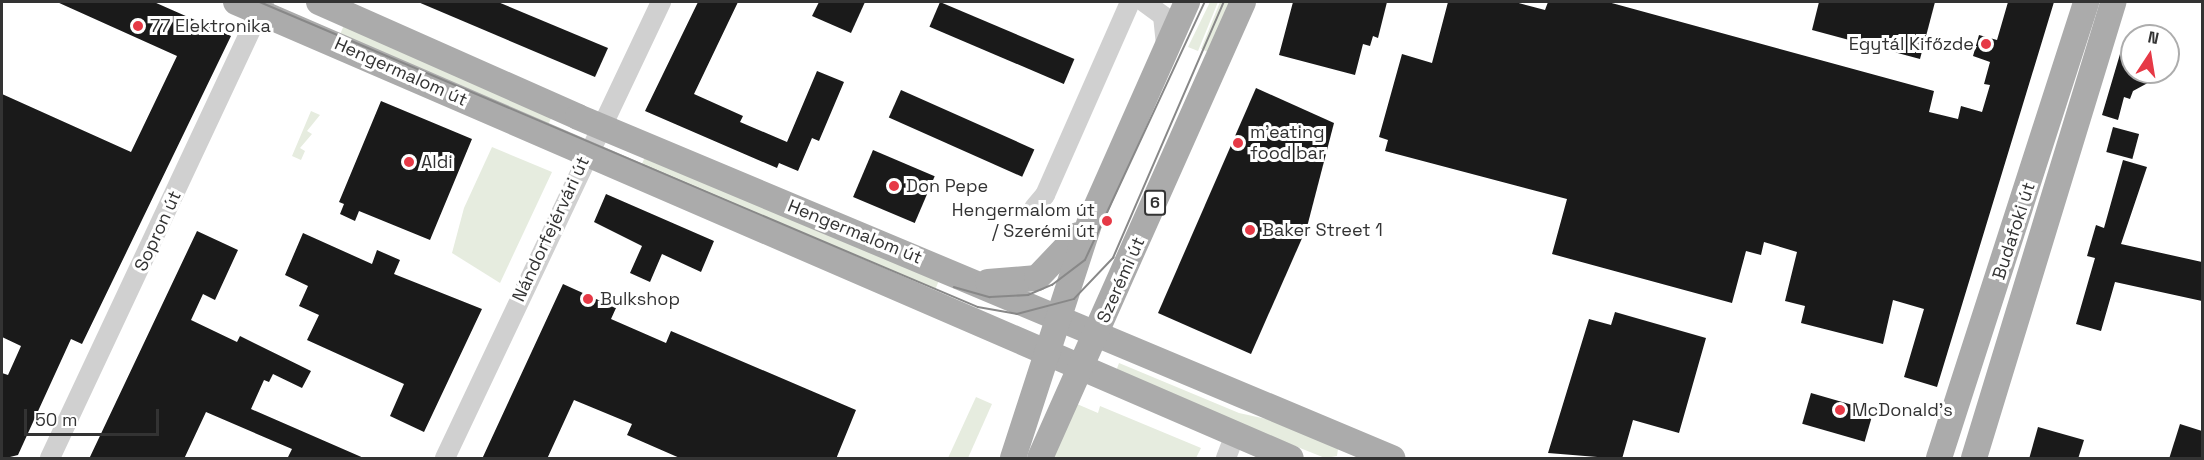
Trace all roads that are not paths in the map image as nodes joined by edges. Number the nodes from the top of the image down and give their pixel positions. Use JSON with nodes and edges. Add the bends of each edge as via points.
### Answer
{"nodes":[{"id":1,"x":236,"y":2,"type":"edge"},
{"id":2,"x":320,"y":2,"type":"edge"},
{"id":3,"x":661,"y":2,"type":"edge"},
{"id":4,"x":1130,"y":2,"type":"edge"},
{"id":5,"x":1144,"y":2,"type":"edge"},
{"id":6,"x":1187,"y":2,"type":"edge"},
{"id":7,"x":1243,"y":2,"type":"edge"},
{"id":8,"x":2086,"y":2,"type":"edge"},
{"id":9,"x":2114,"y":2,"type":"edge"},
{"id":10,"x":262,"y":6,"type":"edge"},
{"id":11,"x":1166,"y":50,"type":"junction"},
{"id":12,"x":600,"y":125,"type":"junction"},
{"id":13,"x":586,"y":153,"type":"junction"},
{"id":14,"x":1034,"y":208,"type":"dead end"},
{"id":15,"x":1090,"y":221,"type":"junction"},
{"id":16,"x":969,"y":279,"type":"junction"},
{"id":17,"x":1057,"y":318,"type":"junction"},
{"id":18,"x":1096,"y":335,"type":"junction"},
{"id":19,"x":1979,"y":339,"type":"junction"},
{"id":20,"x":2008,"y":348,"type":"junction"},
{"id":21,"x":1046,"y":355,"type":"junction"},
{"id":22,"x":1081,"y":369,"type":"junction"},
{"id":23,"x":1956,"y":406,"type":"junction"},
{"id":24,"x":1987,"y":416,"type":"junction"},
{"id":25,"x":1235,"y":435,"type":"junction"},
{"id":26,"x":1354,"y":451,"type":"edge"},
{"id":27,"x":50,"y":459,"type":"edge"},
{"id":28,"x":445,"y":459,"type":"edge"},
{"id":29,"x":1014,"y":459,"type":"edge"},
{"id":30,"x":1040,"y":459,"type":"edge"},
{"id":31,"x":1226,"y":459,"type":"edge"},
{"id":32,"x":1291,"y":459,"type":"edge"},
{"id":33,"x":1392,"y":459,"type":"edge"},
{"id":34,"x":1939,"y":459,"type":"edge"},
{"id":35,"x":1974,"y":459,"type":"edge"}],
"edges":[{"from":1,"to":10,"type":"main road","name":"Hengermalom út"},
{"from":2,"to":12,"type":"main road","name":"Hengermalom út"},
{"from":3,"to":12,"type":"street","name":"Nándorfejérvári út"},
{"from":4,"to":14,"type":"street","via":[[1045,195]]},
{"from":5,"to":11,"type":"street","via":[[1163,16]]},
{"from":6,"to":11,"type":"main road"},
{"from":7,"to":18,"type":"main road","name":"Szerémi út","number":"6"},
{"from":8,"to":19,"type":"main road","name":"Budafoki út"},
{"from":9,"to":20,"type":"main road","name":"Budafoki út"},
{"from":10,"to":13,"type":"main road","name":"Hengermalom út"},
{"from":10,"to":27,"type":"street","name":"Sopron út"},
{"from":11,"to":15,"type":"main road"},
{"from":12,"to":13,"type":"street","name":"Nándorfejérvári út"},
{"from":12,"to":16,"type":"main road","name":"Hengermalom út"},
{"from":13,"to":21,"type":"main road","name":"Hengermalom út","via":[[847,263]]},
{"from":13,"to":28,"type":"street","name":"Nándorfejérvári út"},
{"from":15,"to":16,"type":"main road","via":[[1054,266],[1037,278],[1019,284]]},
{"from":15,"to":17,"type":"main road"},
{"from":16,"to":17,"type":"main road","name":"Hengermalom út"},
{"from":17,"to":18,"type":"main road","name":"Hengermalom út"},
{"from":17,"to":21,"type":"main road"},
{"from":18,"to":22,"type":"main road","name":"Szerémi út","number":"6"},
{"from":18,"to":26,"type":"main road","name":"Hengermalom út"},
{"from":19,"to":20,"type":"main road"},
{"from":19,"to":23,"type":"main road","name":"Budafoki út"},
{"from":20,"to":24,"type":"main road","name":"Budafoki út"},
{"from":21,"to":22,"type":"main road","name":"Hengermalom út"},
{"from":21,"to":29,"type":"main road"},
{"from":22,"to":25,"type":"main road","name":"Hengermalom út"},
{"from":22,"to":30,"type":"main road","name":"Szerémi út","number":"6"},
{"from":23,"to":24,"type":"main road"},
{"from":23,"to":34,"type":"main road","name":"Budafoki út"},
{"from":24,"to":35,"type":"main road","name":"Budafoki út"},
{"from":25,"to":31,"type":"street"},
{"from":25,"to":32,"type":"main road","name":"Hengermalom út"},
{"from":26,"to":33,"type":"main road","name":"Hengermalom út"}]}
